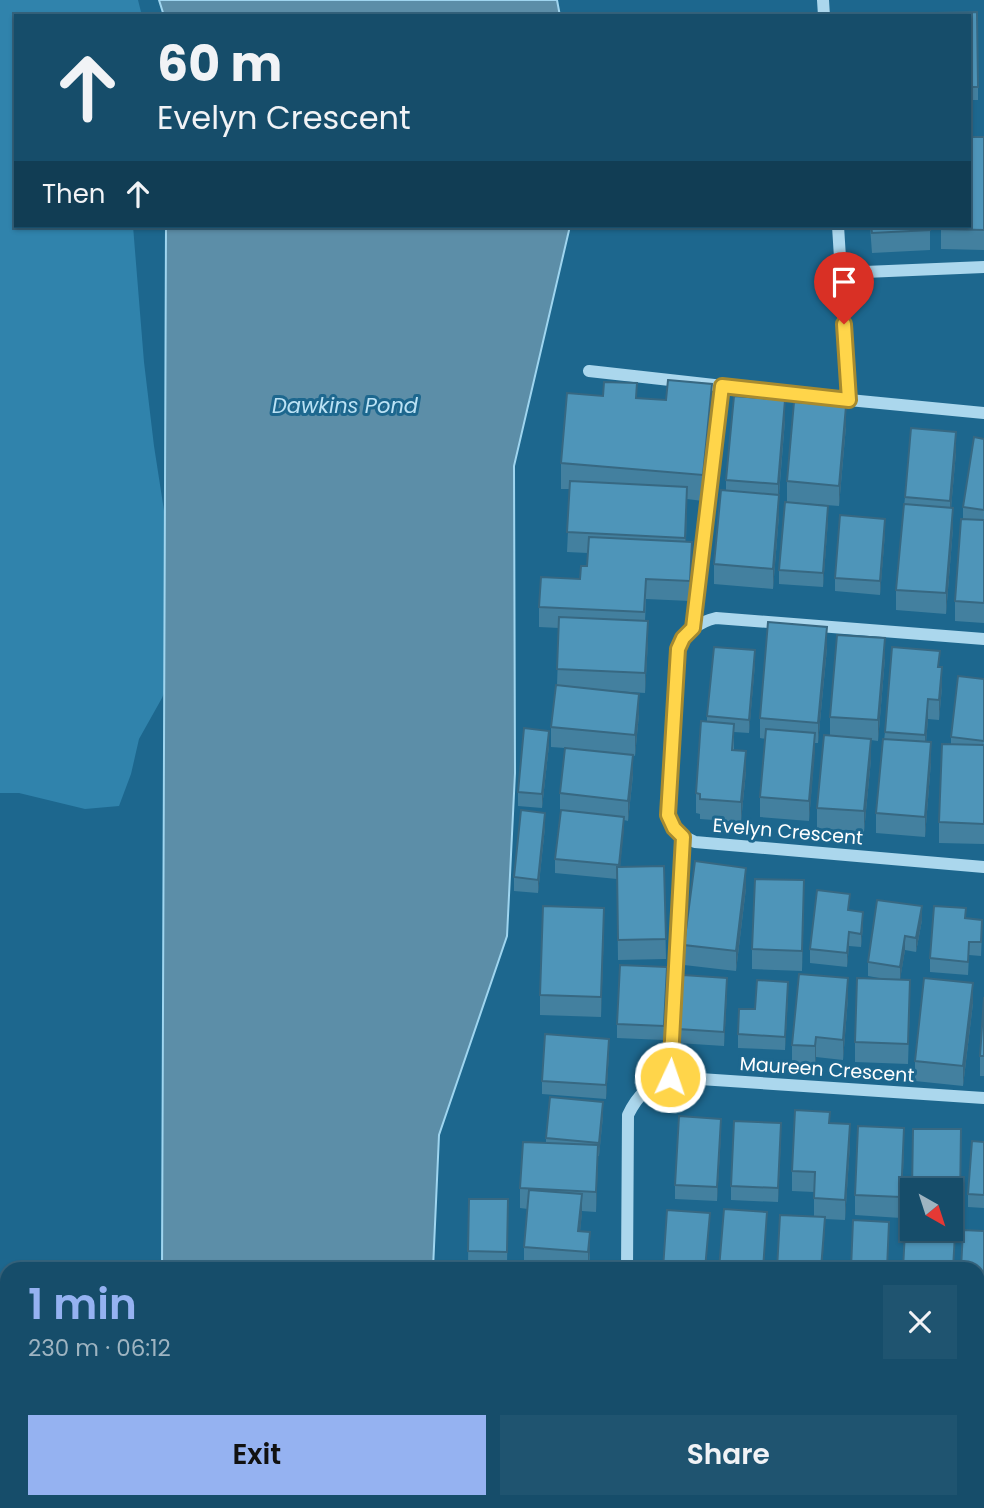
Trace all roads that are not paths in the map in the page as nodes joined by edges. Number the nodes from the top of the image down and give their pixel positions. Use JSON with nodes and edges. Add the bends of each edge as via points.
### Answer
{"nodes":[{"id":1,"x":839,"y":0,"type":"edge"},
{"id":2,"x":823,"y":1,"type":"edge"},
{"id":3,"x":838,"y":228,"type":"edge"},
{"id":4,"x":984,"y":267,"type":"edge"},
{"id":5,"x":841,"y":273,"type":"junction"},
{"id":6,"x":589,"y":371,"type":"dead end"},
{"id":7,"x":722,"y":386,"type":"junction"},
{"id":8,"x":849,"y":400,"type":"junction"},
{"id":9,"x":984,"y":413,"type":"edge"},
{"id":10,"x":693,"y":628,"type":"junction"},
{"id":11,"x":984,"y":639,"type":"edge"},
{"id":12,"x":683,"y":837,"type":"junction"},
{"id":13,"x":984,"y":867,"type":"edge"},
{"id":14,"x":670,"y":1077,"type":"junction"},
{"id":15,"x":984,"y":1098,"type":"edge"},
{"id":16,"x":626,"y":1262,"type":"edge"}],
"edges":[{"from":1,"to":2,"type":"street"},
{"from":3,"to":5,"type":"street"},
{"from":4,"to":5,"type":"street"},
{"from":5,"to":8,"type":"street"},
{"from":6,"to":7,"type":"street"},
{"from":7,"to":8,"type":"street"},
{"from":7,"to":10,"type":"street"},
{"from":8,"to":9,"type":"street"},
{"from":10,"to":11,"type":"street","via":[[716,618]]},
{"from":10,"to":12,"type":"street","name":"Evelyn Crescent","via":[[678,649],[668,801],[668,815]]},
{"from":12,"to":13,"type":"street","name":"Evelyn Crescent","via":[[695,842]]},
{"from":12,"to":14,"type":"street"},
{"from":14,"to":15,"type":"street","name":"Maureen Crescent"},
{"from":14,"to":16,"type":"street","via":[[645,1090],[628,1115]]}]}
